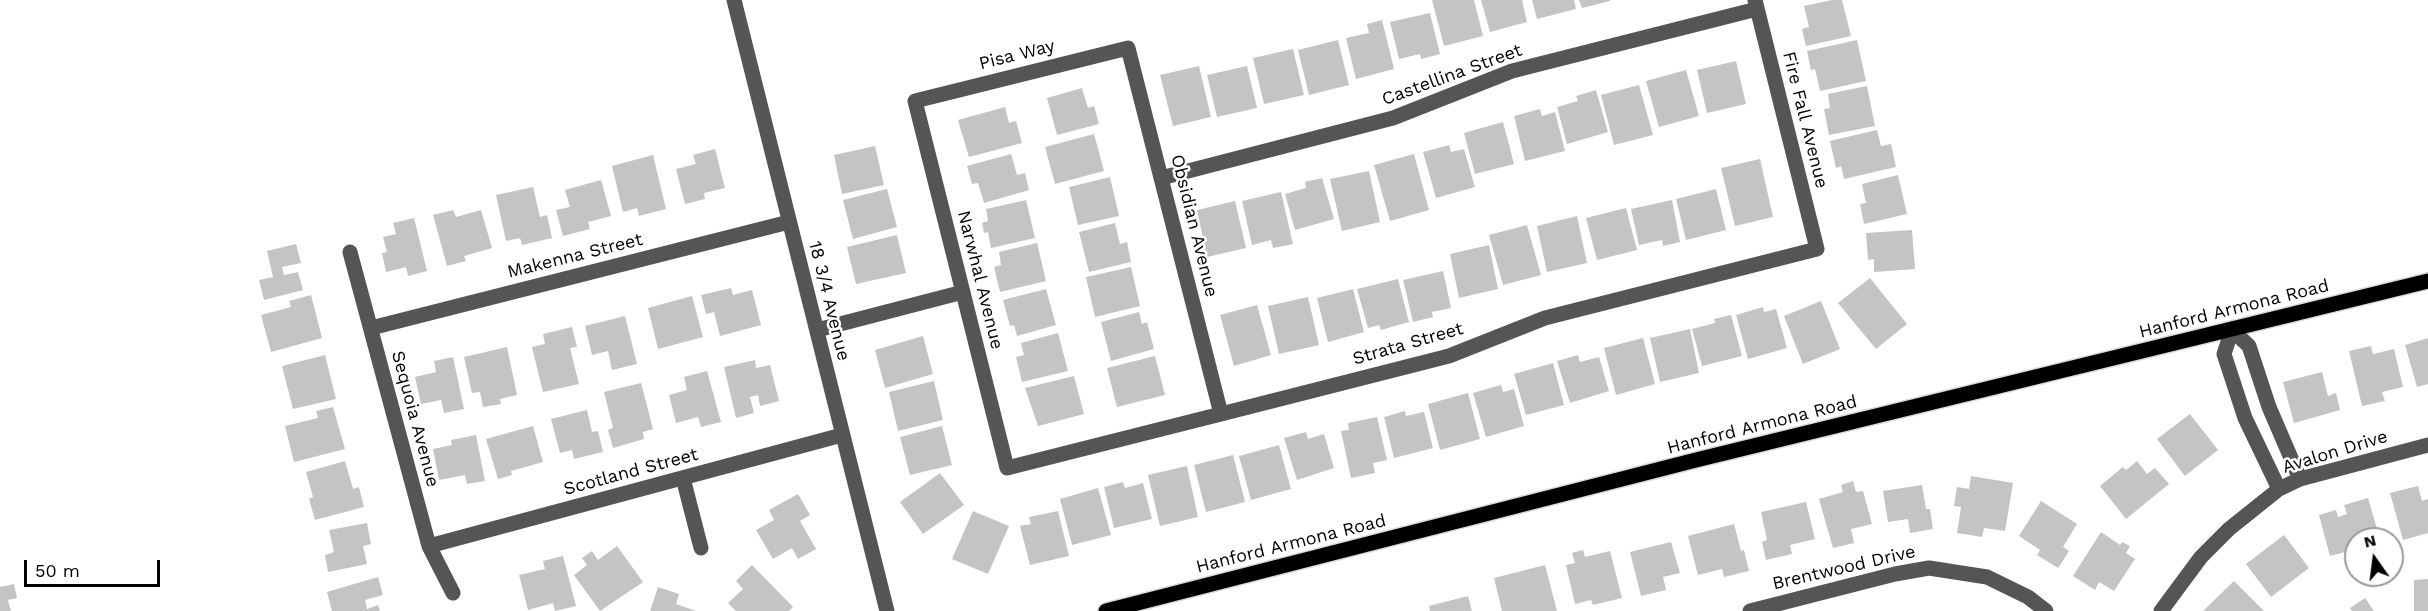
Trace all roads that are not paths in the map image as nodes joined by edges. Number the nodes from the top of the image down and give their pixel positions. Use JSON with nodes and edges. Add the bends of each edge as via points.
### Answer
{"nodes":[{"id":1,"x":734,"y":0,"type":"edge"},
{"id":2,"x":1756,"y":4,"type":"edge"},
{"id":3,"x":1128,"y":48,"type":"joint"},
{"id":4,"x":915,"y":101,"type":"joint"},
{"id":5,"x":1161,"y":178,"type":"junction"},
{"id":6,"x":789,"y":222,"type":"junction"},
{"id":7,"x":1817,"y":249,"type":"joint"},
{"id":8,"x":350,"y":252,"type":"dead end"},
{"id":9,"x":2428,"y":281,"type":"edge"},
{"id":10,"x":963,"y":292,"type":"junction"},
{"id":11,"x":370,"y":328,"type":"junction"},
{"id":12,"x":817,"y":330,"type":"junction"},
{"id":13,"x":2232,"y":330,"type":"junction"},
{"id":14,"x":1221,"y":414,"type":"junction"},
{"id":15,"x":842,"y":435,"type":"junction"},
{"id":16,"x":2428,"y":445,"type":"edge"},
{"id":17,"x":1007,"y":468,"type":"joint"},
{"id":18,"x":683,"y":478,"type":"junction"},
{"id":19,"x":2300,"y":479,"type":"junction"},
{"id":20,"x":2279,"y":489,"type":"junction"},
{"id":21,"x":429,"y":546,"type":"junction"},
{"id":22,"x":701,"y":548,"type":"dead end"},
{"id":23,"x":453,"y":593,"type":"dead end"},
{"id":24,"x":887,"y":611,"type":"edge"},
{"id":25,"x":1106,"y":611,"type":"edge"},
{"id":26,"x":1750,"y":611,"type":"edge"},
{"id":27,"x":2046,"y":611,"type":"edge"},
{"id":28,"x":2161,"y":611,"type":"edge"}],
"edges":[{"from":1,"to":6,"type":"street","name":"18 3/4 Avenue"},
{"from":2,"to":5,"type":"street","name":"Castellina Street","via":[[1512,71],[1393,118]]},
{"from":2,"to":7,"type":"street","name":"Fire Fall Avenue"},
{"from":3,"to":4,"type":"street","name":"Pisa Way"},
{"from":3,"to":5,"type":"street","name":"Obsidian Avenue"},
{"from":4,"to":10,"type":"street","name":"Narwhal Avenue"},
{"from":5,"to":14,"type":"street","name":"Obsidian Avenue"},
{"from":6,"to":11,"type":"street","name":"Makenna Street"},
{"from":6,"to":12,"type":"street","name":"18 3/4 Avenue"},
{"from":7,"to":14,"type":"street","name":"Strata Street","via":[[1545,318],[1449,356]]},
{"from":8,"to":11,"type":"street","name":"Sequoia Avenue"},
{"from":9,"to":13,"type":"main road","name":"Hanford Armona Road"},
{"from":10,"to":12,"type":"street"},
{"from":10,"to":17,"type":"street","name":"Narwhal Avenue"},
{"from":11,"to":21,"type":"street","name":"Sequoia Avenue"},
{"from":12,"to":15,"type":"street","name":"18 3/4 Avenue"},
{"from":13,"to":19,"type":"street","via":[[2248,346],[2268,407]]},
{"from":13,"to":20,"type":"street","via":[[2224,354],[2246,418]]},
{"from":13,"to":25,"type":"main road","name":"Hanford Armona Road","via":[[1696,460]]},
{"from":14,"to":17,"type":"street","name":"Strata Street"},
{"from":15,"to":18,"type":"street","name":"Scotland Street"},
{"from":15,"to":24,"type":"street","name":"18 3/4 Avenue"},
{"from":16,"to":19,"type":"street","name":"Avalon Drive"},
{"from":18,"to":21,"type":"street","name":"Scotland Street"},
{"from":18,"to":22,"type":"street"},
{"from":19,"to":20,"type":"street","name":"Avalon Drive"},
{"from":20,"to":28,"type":"street","name":"Avalon Drive","via":[[2201,557]]},
{"from":21,"to":23,"type":"street","name":"Sequoia Avenue"},
{"from":26,"to":27,"type":"street","name":"Brentwood Drive","via":[[1929,568],[1988,577]]}]}
